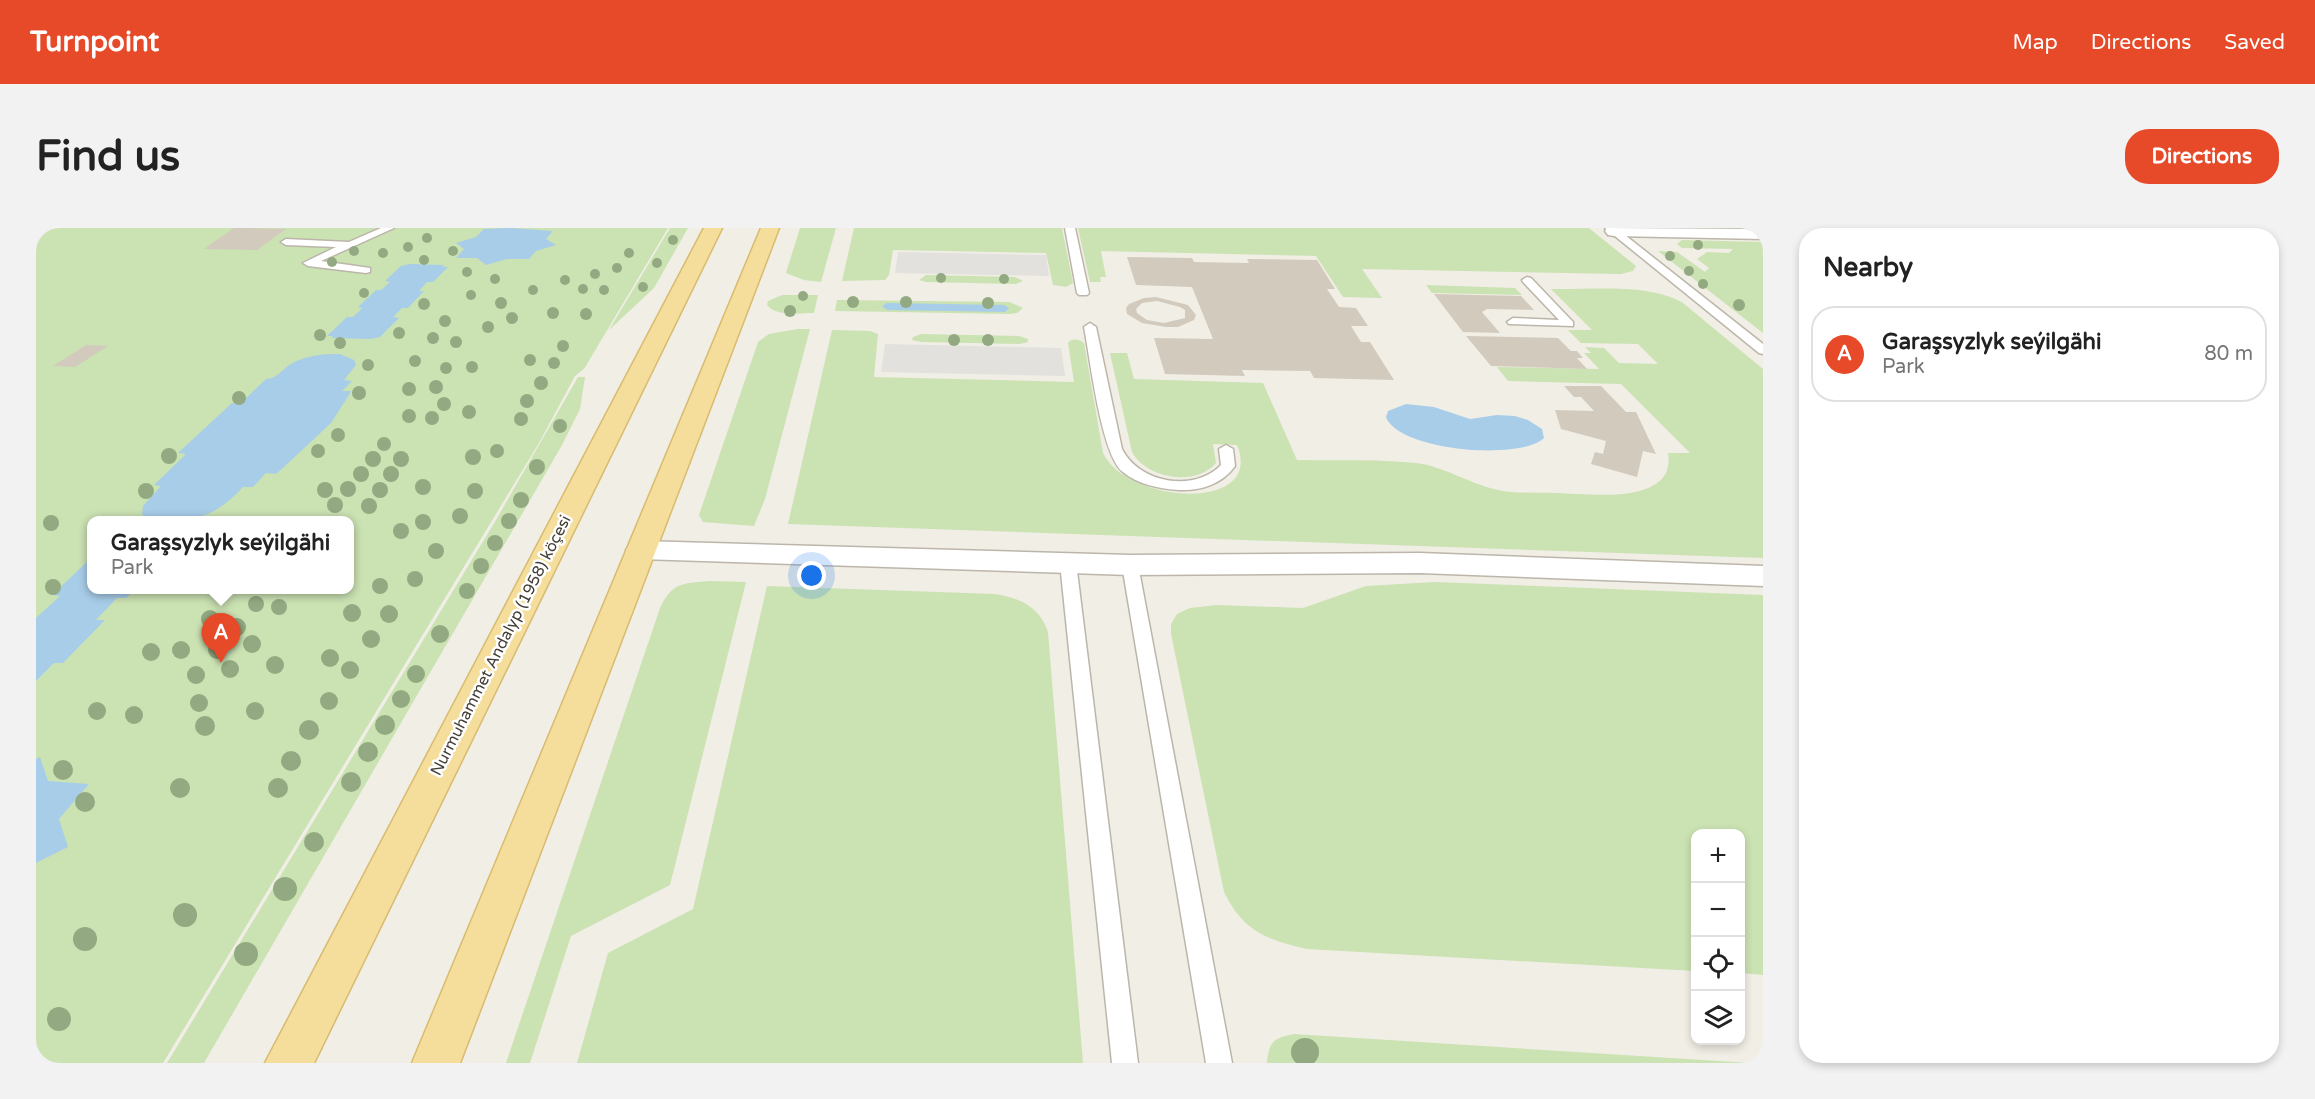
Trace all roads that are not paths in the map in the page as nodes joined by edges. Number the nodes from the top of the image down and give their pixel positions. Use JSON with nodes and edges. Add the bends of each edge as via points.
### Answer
{"nodes":[{"id":1,"x":389,"y":228,"type":"edge"},
{"id":2,"x":713,"y":228,"type":"edge"},
{"id":3,"x":770,"y":228,"type":"edge"},
{"id":4,"x":1070,"y":228,"type":"edge"},
{"id":5,"x":1612,"y":230,"type":"edge"},
{"id":6,"x":1763,"y":234,"type":"edge"},
{"id":7,"x":286,"y":242,"type":"dead end"},
{"id":8,"x":350,"y":245,"type":"junction"},
{"id":9,"x":366,"y":270,"type":"dead end"},
{"id":10,"x":1527,"y":280,"type":"dead end"},
{"id":11,"x":1083,"y":293,"type":"dead end"},
{"id":12,"x":1513,"y":322,"type":"dead end"},
{"id":13,"x":1090,"y":327,"type":"dead end"},
{"id":14,"x":1763,"y":350,"type":"edge"},
{"id":15,"x":1226,"y":449,"type":"dead end"},
{"id":16,"x":641,"y":550,"type":"junction"},
{"id":17,"x":1068,"y":563,"type":"junction"},
{"id":18,"x":1130,"y":565,"type":"junction"},
{"id":19,"x":1763,"y":576,"type":"edge"},
{"id":20,"x":289,"y":1063,"type":"edge"},
{"id":21,"x":436,"y":1063,"type":"edge"},
{"id":22,"x":1125,"y":1063,"type":"edge"},
{"id":23,"x":1219,"y":1063,"type":"edge"}],
"edges":[{"from":1,"to":8,"type":"lane"},
{"from":2,"to":20,"type":"main road","name":"Nurmuhammet Andalyp (1958) köçesi"},
{"from":3,"to":16,"type":"main road"},
{"from":4,"to":11,"type":"lane"},
{"from":5,"to":6,"type":"street"},
{"from":5,"to":14,"type":"lane"},
{"from":7,"to":8,"type":"lane"},
{"from":8,"to":9,"type":"lane","via":[[308,263]]},
{"from":10,"to":12,"type":"lane","via":[[1569,324]]},
{"from":13,"to":15,"type":"lane","via":[[1115,449],[1128,469],[1156,482],[1206,482],[1228,466]]},
{"from":16,"to":17,"type":"street"},
{"from":16,"to":21,"type":"main road"},
{"from":17,"to":18,"type":"street"},
{"from":17,"to":22,"type":"lane"},
{"from":18,"to":19,"type":"street","via":[[1420,563]]},
{"from":18,"to":23,"type":"lane"}]}
